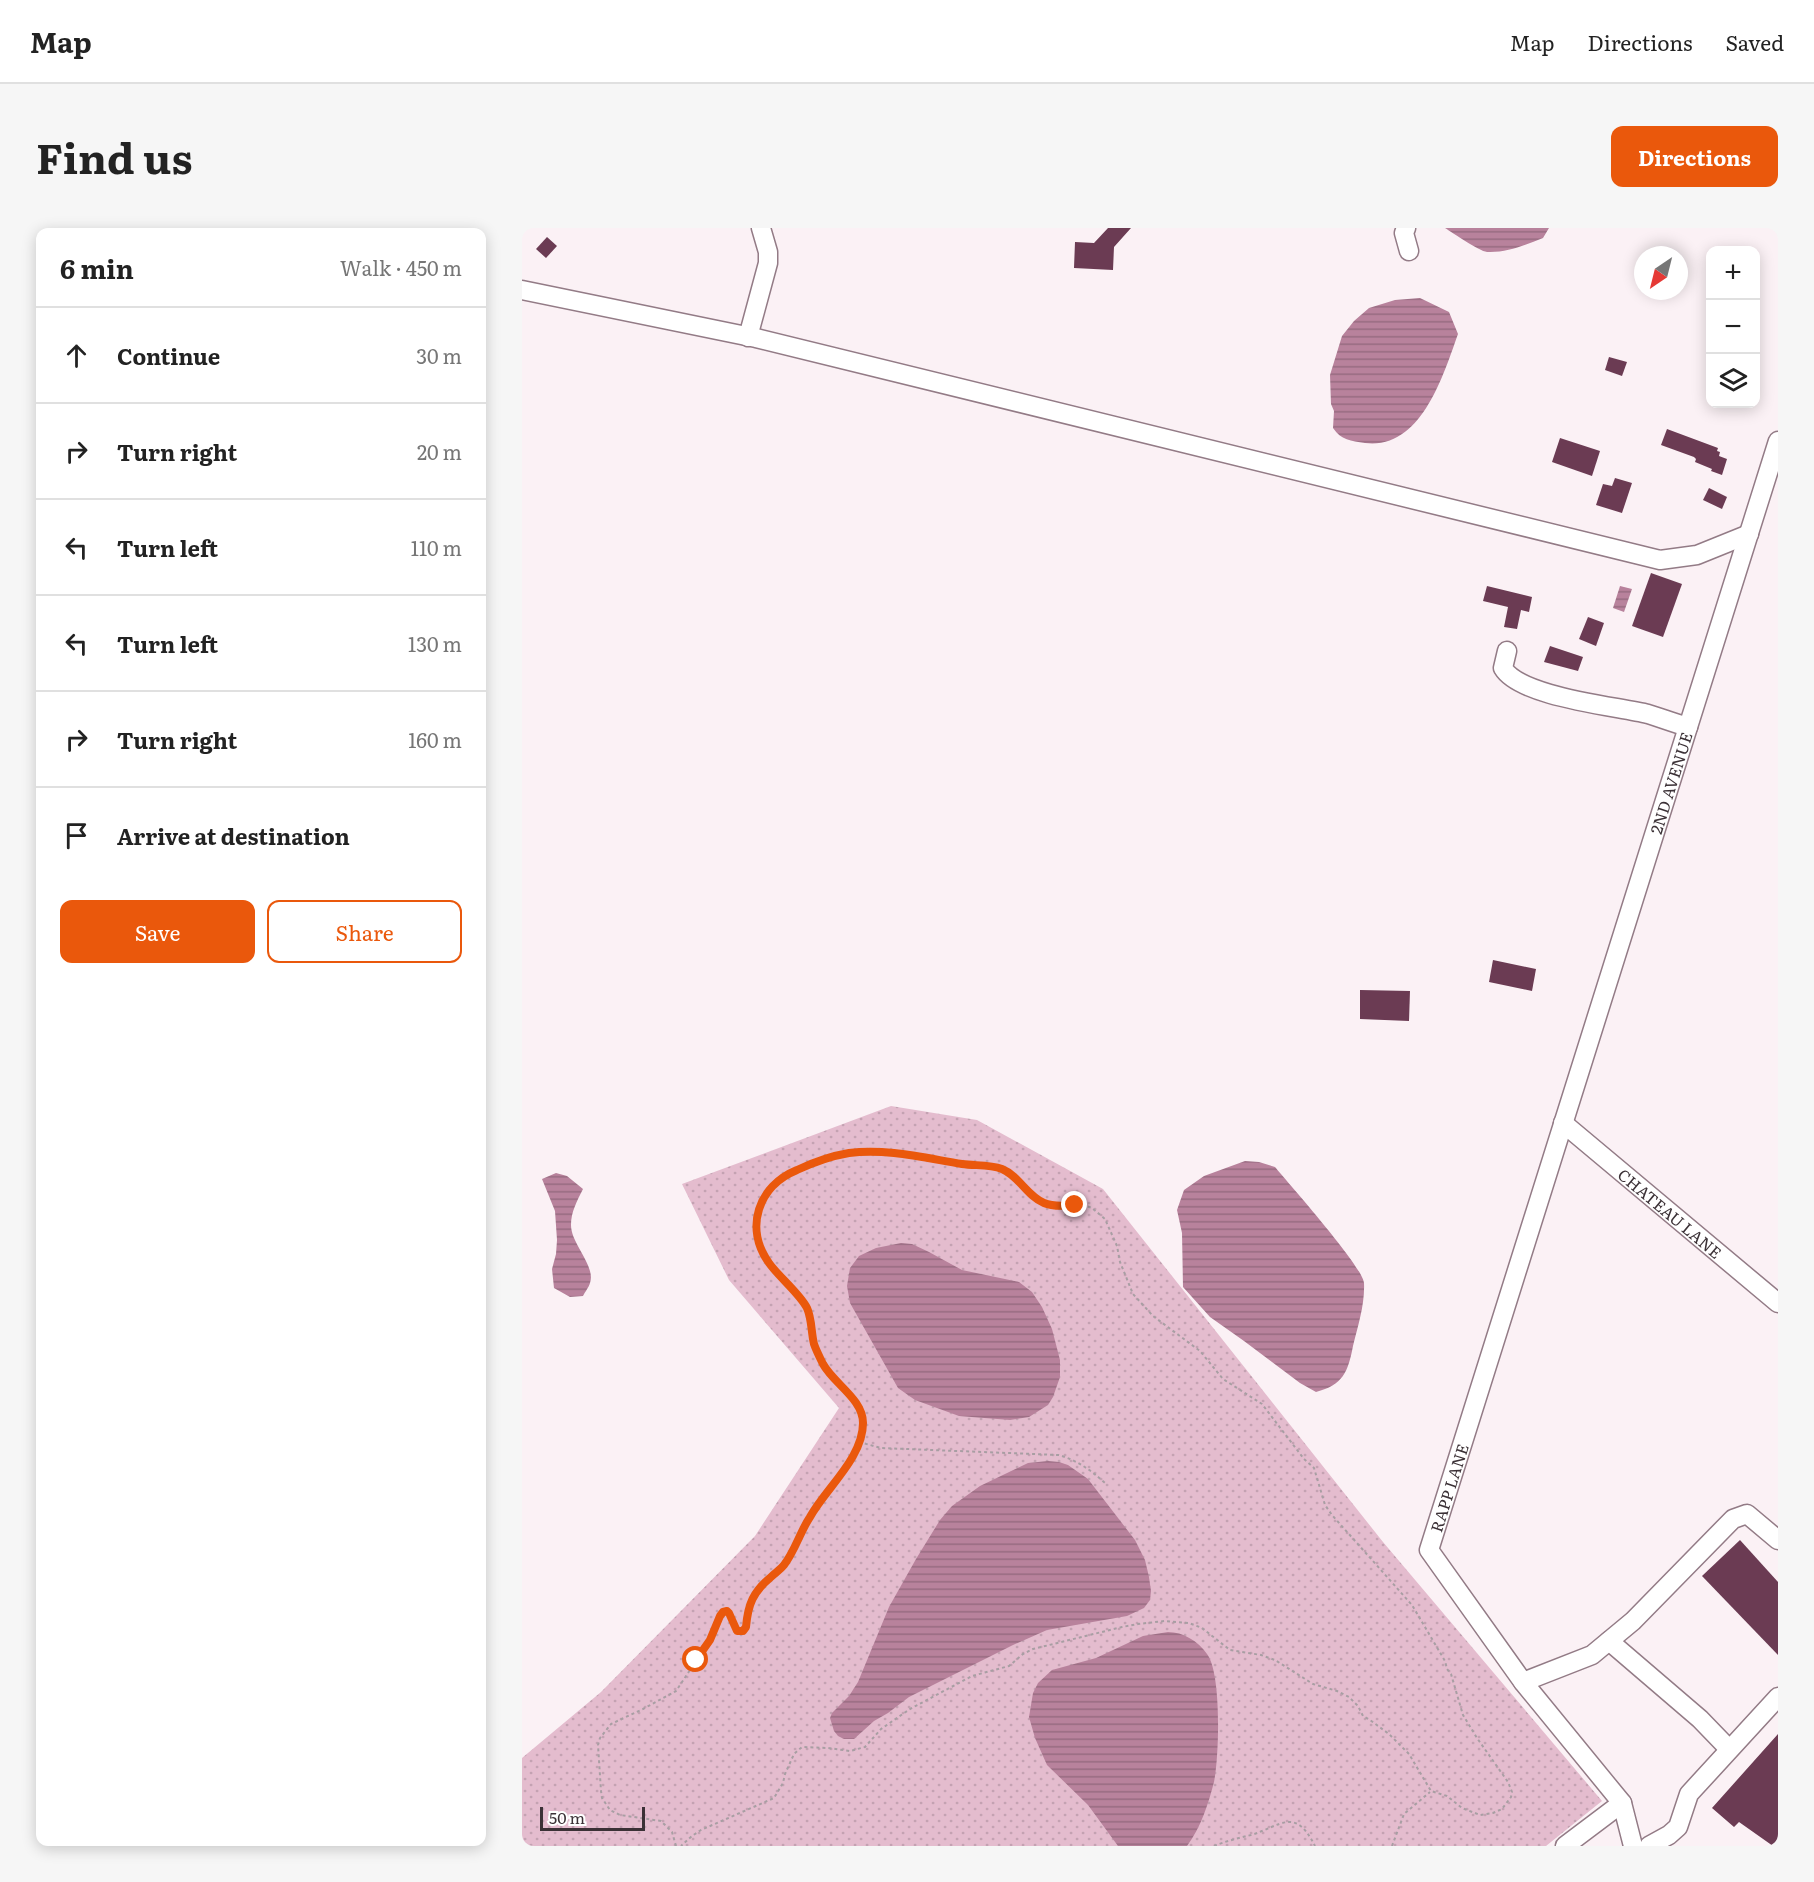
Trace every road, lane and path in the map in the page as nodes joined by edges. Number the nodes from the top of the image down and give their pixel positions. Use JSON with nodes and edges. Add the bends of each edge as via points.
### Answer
{"nodes":[{"id":1,"x":760,"y":228,"type":"edge"},
{"id":2,"x":1406,"y":228,"type":"edge"},
{"id":3,"x":1409,"y":250,"type":"dead end"},
{"id":4,"x":522,"y":290,"type":"edge"},
{"id":5,"x":748,"y":337,"type":"junction"},
{"id":6,"x":1778,"y":441,"type":"edge"},
{"id":7,"x":1749,"y":534,"type":"junction"},
{"id":8,"x":1507,"y":651,"type":"dead end"},
{"id":9,"x":1688,"y":727,"type":"junction"},
{"id":10,"x":1563,"y":1123,"type":"junction"},
{"id":11,"x":1778,"y":1303,"type":"edge"},
{"id":12,"x":859,"y":1442,"type":"junction"},
{"id":13,"x":1106,"y":1484,"type":"dead end"},
{"id":14,"x":1778,"y":1540,"type":"edge"},
{"id":15,"x":1609,"y":1641,"type":"junction"},
{"id":16,"x":1522,"y":1682,"type":"junction"},
{"id":17,"x":1778,"y":1697,"type":"edge"},
{"id":18,"x":1729,"y":1749,"type":"junction"},
{"id":19,"x":1431,"y":1791,"type":"junction"},
{"id":20,"x":1622,"y":1803,"type":"junction"},
{"id":21,"x":676,"y":1846,"type":"edge"},
{"id":22,"x":681,"y":1846,"type":"edge"},
{"id":23,"x":1214,"y":1846,"type":"edge"},
{"id":24,"x":1315,"y":1846,"type":"edge"},
{"id":25,"x":1392,"y":1846,"type":"edge"},
{"id":26,"x":1565,"y":1846,"type":"edge"},
{"id":27,"x":1633,"y":1846,"type":"edge"},
{"id":28,"x":1649,"y":1846,"type":"edge"}],
"edges":[{"from":1,"to":5,"type":"street","via":[[768,263]]},
{"from":2,"to":3,"type":"street"},
{"from":4,"to":5,"type":"street"},
{"from":5,"to":7,"type":"street","via":[[1660,560],[1697,555]]},
{"from":6,"to":7,"type":"street","name":"2ND AVENUE"},
{"from":7,"to":9,"type":"street","name":"2ND AVENUE"},
{"from":8,"to":9,"type":"street","via":[[1503,668],[1507,674],[1543,692]]},
{"from":9,"to":10,"type":"street","name":"2ND AVENUE"},
{"from":10,"to":11,"type":"street","name":"CHATEAU LANE"},
{"from":10,"to":16,"type":"street","name":"RAPP LANE","via":[[1429,1550]]},
{"from":12,"to":13,"type":"path","via":[[881,1448],[1059,1455],[1091,1470]]},
{"from":12,"to":19,"type":"path","via":[[863,1422],[860,1409],[823,1365],[814,1345],[807,1310],[769,1263],[759,1242],[756,1222],[765,1195],[781,1179],[813,1162],[836,1155],[886,1152],[1002,1169],[1043,1203],[1092,1208],[1105,1220],[1133,1294],[1153,1316],[1200,1351],[1223,1379],[1263,1404],[1314,1468],[1325,1505],[1412,1605],[1445,1661],[1463,1715],[1512,1792],[1502,1809],[1480,1815]]},
{"from":12,"to":21,"type":"path","via":[[843,1472],[808,1518],[786,1563],[753,1595],[743,1631],[737,1631],[729,1613],[723,1612],[710,1640],[676,1691],[611,1724],[600,1738],[601,1791],[610,1810],[661,1821],[672,1832]]},
{"from":14,"to":15,"type":"street","via":[[1747,1514],[1733,1519],[1651,1604]]},
{"from":15,"to":16,"type":"street","via":[[1592,1655]]},
{"from":15,"to":18,"type":"street"},
{"from":16,"to":20,"type":"street","name":"RAPP LANE"},
{"from":17,"to":18,"type":"street"},
{"from":18,"to":28,"type":"street","via":[[1689,1794],[1678,1827]]},
{"from":19,"to":22,"type":"path","via":[[1409,1754],[1363,1716],[1349,1697],[1313,1684],[1275,1660],[1230,1650],[1203,1628],[1165,1621],[1122,1626],[1033,1649],[1009,1666],[972,1676],[910,1708],[881,1729],[865,1747],[850,1751],[802,1747],[794,1754],[774,1798],[701,1830]]},
{"from":19,"to":25,"type":"path","via":[[1404,1814]]},
{"from":20,"to":26,"type":"street"},
{"from":20,"to":27,"type":"street","name":"RAPP LANE"},
{"from":23,"to":24,"type":"path","via":[[1288,1821],[1304,1831]]}]}
